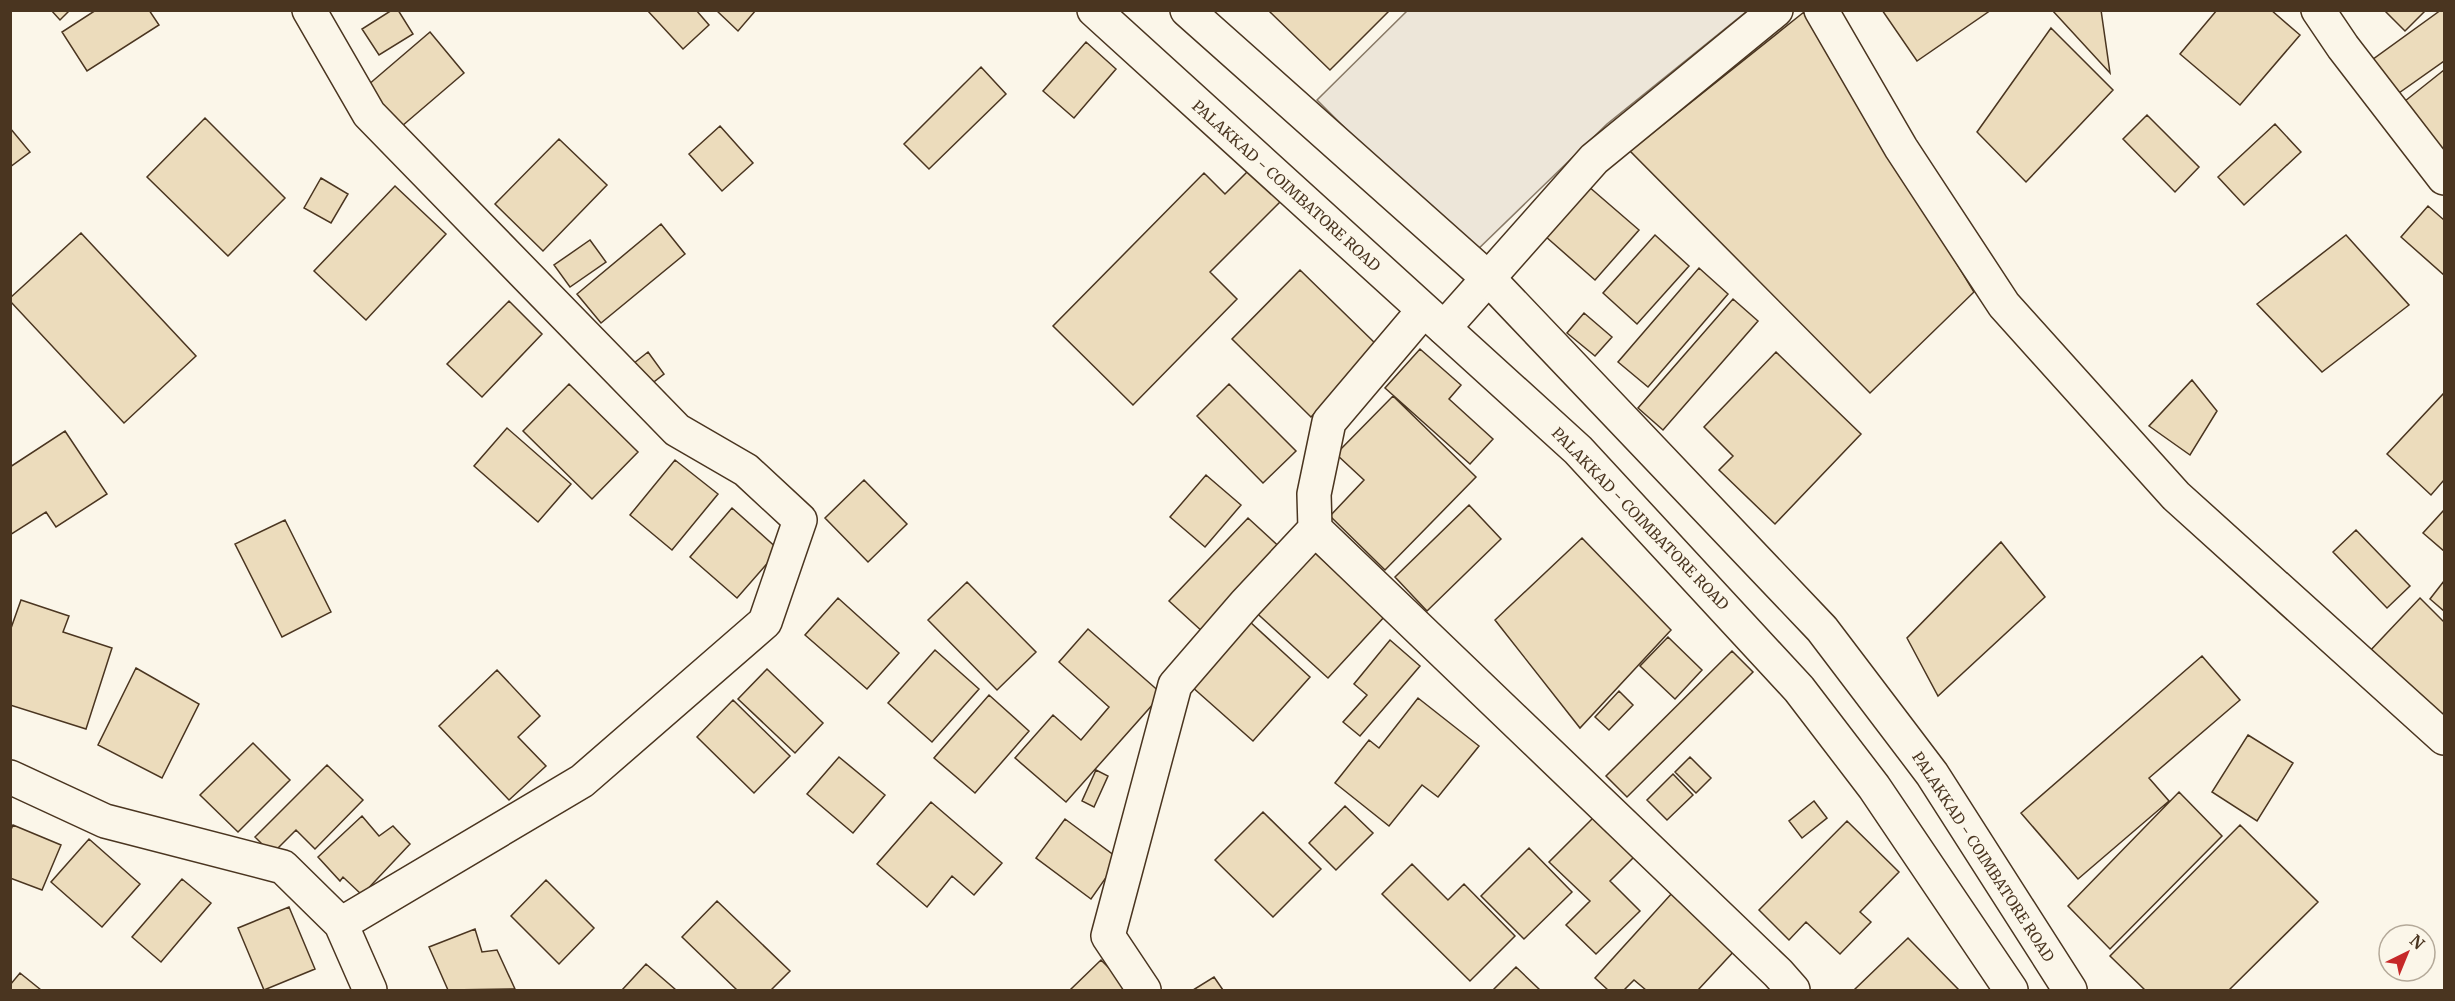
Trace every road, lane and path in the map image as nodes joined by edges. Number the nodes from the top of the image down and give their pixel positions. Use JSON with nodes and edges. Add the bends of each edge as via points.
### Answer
{"nodes":[{"id":1,"x":309,"y":10,"type":"edge"},
{"id":2,"x":1094,"y":10,"type":"edge"},
{"id":3,"x":1187,"y":10,"type":"edge"},
{"id":4,"x":1776,"y":10,"type":"edge"},
{"id":5,"x":1821,"y":10,"type":"edge"},
{"id":6,"x":2318,"y":10,"type":"edge"},
{"id":7,"x":2445,"y":178,"type":"edge"},
{"id":8,"x":1489,"y":279,"type":"junction"},
{"id":9,"x":1434,"y":320,"type":"junction"},
{"id":10,"x":1315,"y":529,"type":"junction"},
{"id":11,"x":2445,"y":738,"type":"edge"},
{"id":12,"x":10,"y":777,"type":"edge"},
{"id":13,"x":341,"y":924,"type":"junction"},
{"id":14,"x":370,"y":990,"type":"edge"},
{"id":15,"x":1144,"y":990,"type":"edge"},
{"id":16,"x":1793,"y":990,"type":"edge"},
{"id":17,"x":2011,"y":990,"type":"edge"},
{"id":18,"x":2070,"y":990,"type":"edge"}],
"edges":[{"from":1,"to":13,"type":"street","via":[[369,114],[677,430],[746,470],[800,520],[765,622],[582,781]]},
{"from":2,"to":9,"type":"street","name":"PALAKKAD - COIMBATORE ROAD"},
{"from":3,"to":8,"type":"street","name":"PALAKKAD - COIMBATORE ROAD"},
{"from":4,"to":8,"type":"street","via":[[1594,159]]},
{"from":5,"to":11,"type":"street","via":[[1901,148],[2004,306],[2176,496]]},
{"from":6,"to":7,"type":"street"},
{"from":8,"to":9,"type":"street"},
{"from":8,"to":18,"type":"street","name":"PALAKKAD - COIMBATORE ROAD","via":[[1822,629],[1932,774]]},
{"from":9,"to":10,"type":"street","via":[[1329,422],[1314,494]]},
{"from":9,"to":17,"type":"street","name":"PALAKKAD - COIMBATORE ROAD","via":[[1578,450],[1799,689],[1874,787]]},
{"from":10,"to":15,"type":"street","via":[[1175,685],[1108,936]]},
{"from":10,"to":16,"type":"street"},
{"from":12,"to":13,"type":"street","via":[[105,821],[283,867]]},
{"from":13,"to":14,"type":"street"}]}
